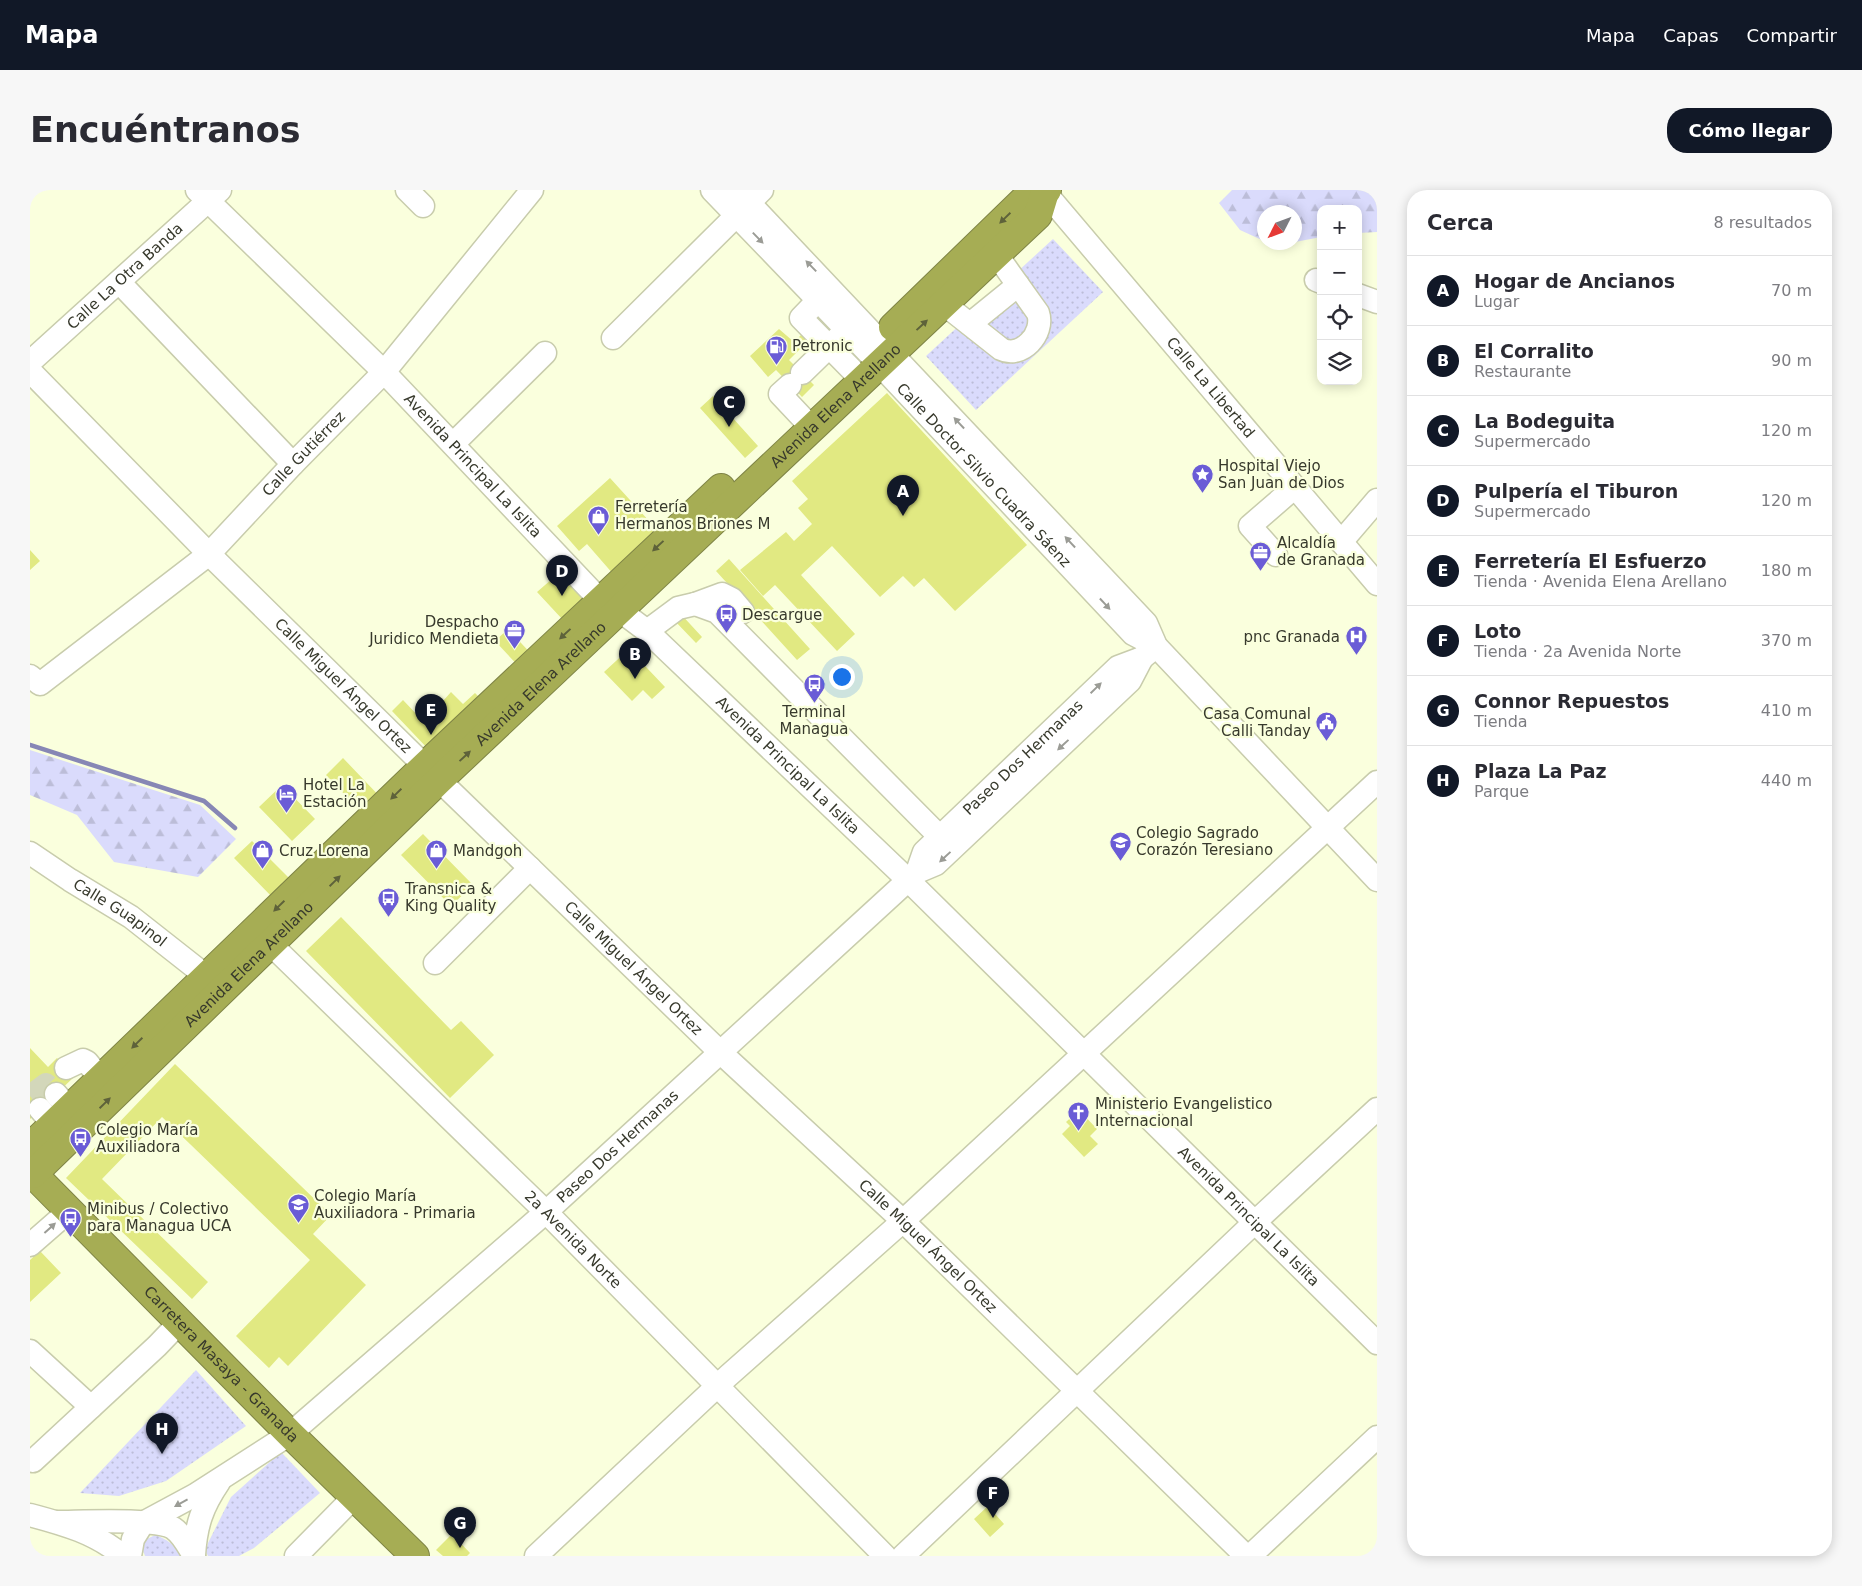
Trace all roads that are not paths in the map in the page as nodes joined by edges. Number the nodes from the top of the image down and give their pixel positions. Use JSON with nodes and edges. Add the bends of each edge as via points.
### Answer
{"nodes":[{"id":1,"x":407,"y":190,"type":"edge"},
{"id":2,"x":532,"y":190,"type":"edge"},
{"id":3,"x":712,"y":190,"type":"edge"},
{"id":4,"x":1045,"y":191,"type":"edge"},
{"id":5,"x":208,"y":194,"type":"edge"},
{"id":6,"x":747,"y":199,"type":"edge"},
{"id":7,"x":423,"y":206,"type":"dead end"},
{"id":8,"x":996,"y":254,"type":"junction"},
{"id":9,"x":962,"y":273,"type":"junction"},
{"id":10,"x":120,"y":282,"type":"junction"},
{"id":11,"x":1018,"y":284,"type":"junction"},
{"id":12,"x":824,"y":294,"type":"junction"},
{"id":13,"x":1362,"y":297,"type":"edge"},
{"id":14,"x":1377,"y":302,"type":"edge"},
{"id":15,"x":944,"y":304,"type":"junction"},
{"id":16,"x":853,"y":324,"type":"junction"},
{"id":17,"x":970,"y":324,"type":"junction"},
{"id":18,"x":613,"y":338,"type":"dead end"},
{"id":19,"x":829,"y":347,"type":"junction"},
{"id":20,"x":545,"y":353,"type":"dead end"},
{"id":21,"x":872,"y":359,"type":"junction"},
{"id":22,"x":30,"y":362,"type":"edge"},
{"id":23,"x":30,"y":371,"type":"edge"},
{"id":24,"x":384,"y":372,"type":"junction"},
{"id":25,"x":806,"y":422,"type":"junction"},
{"id":26,"x":453,"y":444,"type":"junction"},
{"id":27,"x":293,"y":464,"type":"junction"},
{"id":28,"x":1295,"y":487,"type":"junction"},
{"id":29,"x":1377,"y":500,"type":"edge"},
{"id":30,"x":1341,"y":542,"type":"junction"},
{"id":31,"x":209,"y":554,"type":"junction"},
{"id":32,"x":1276,"y":555,"type":"dead end"},
{"id":33,"x":1377,"y":584,"type":"edge"},
{"id":34,"x":695,"y":604,"type":"junction"},
{"id":35,"x":610,"y":605,"type":"junction"},
{"id":36,"x":743,"y":612,"type":"dead end"},
{"id":37,"x":647,"y":631,"type":"junction"},
{"id":38,"x":1149,"y":652,"type":"junction"},
{"id":39,"x":35,"y":680,"type":"edge"},
{"id":40,"x":432,"y":773,"type":"junction"},
{"id":41,"x":1377,"y":782,"type":"edge"},
{"id":42,"x":1328,"y":828,"type":"junction"},
{"id":43,"x":940,"y":837,"type":"junction"},
{"id":44,"x":30,"y":853,"type":"edge"},
{"id":45,"x":530,"y":868,"type":"junction"},
{"id":46,"x":913,"y":876,"type":"junction"},
{"id":47,"x":1377,"y":880,"type":"edge"},
{"id":48,"x":263,"y":936,"type":"junction"},
{"id":49,"x":435,"y":962,"type":"dead end"},
{"id":50,"x":206,"y":976,"type":"junction"},
{"id":51,"x":169,"y":1027,"type":"junction"},
{"id":52,"x":720,"y":1052,"type":"junction"},
{"id":53,"x":1084,"y":1053,"type":"junction"},
{"id":54,"x":66,"y":1068,"type":"dead end"},
{"id":55,"x":101,"y":1079,"type":"junction"},
{"id":56,"x":1377,"y":1109,"type":"edge"},
{"id":57,"x":30,"y":1147,"type":"edge"},
{"id":58,"x":31,"y":1173,"type":"edge"},
{"id":59,"x":69,"y":1210,"type":"junction"},
{"id":60,"x":546,"y":1212,"type":"junction"},
{"id":61,"x":903,"y":1221,"type":"junction"},
{"id":62,"x":1255,"y":1222,"type":"junction"},
{"id":63,"x":30,"y":1245,"type":"edge"},
{"id":64,"x":180,"y":1322,"type":"junction"},
{"id":65,"x":1377,"y":1343,"type":"edge"},
{"id":66,"x":30,"y":1351,"type":"edge"},
{"id":67,"x":716,"y":1386,"type":"junction"},
{"id":68,"x":1078,"y":1392,"type":"junction"},
{"id":69,"x":91,"y":1407,"type":"junction"},
{"id":70,"x":290,"y":1434,"type":"junction"},
{"id":71,"x":1377,"y":1437,"type":"edge"},
{"id":72,"x":33,"y":1461,"type":"dead end"},
{"id":73,"x":222,"y":1477,"type":"junction"},
{"id":74,"x":354,"y":1497,"type":"junction"},
{"id":75,"x":30,"y":1515,"type":"edge"},
{"id":76,"x":57,"y":1522,"type":"junction"},
{"id":77,"x":143,"y":1523,"type":"junction"},
{"id":78,"x":298,"y":1553,"type":"edge"},
{"id":79,"x":123,"y":1556,"type":"edge"},
{"id":80,"x":130,"y":1556,"type":"edge"},
{"id":81,"x":194,"y":1556,"type":"edge"},
{"id":82,"x":279,"y":1556,"type":"edge"},
{"id":83,"x":416,"y":1556,"type":"edge"},
{"id":84,"x":536,"y":1556,"type":"edge"},
{"id":85,"x":885,"y":1556,"type":"edge"},
{"id":86,"x":903,"y":1556,"type":"edge"},
{"id":87,"x":1246,"y":1556,"type":"edge"},
{"id":88,"x":1250,"y":1556,"type":"edge"}],
"edges":[{"from":1,"to":7,"type":"street"},
{"from":2,"to":24,"type":"street","name":"Calle Gutiérrez"},
{"from":3,"to":6,"type":"street","name":"Calle Doctor Silvio Cuadra Sáenz"},
{"from":4,"to":8,"type":"highway","name":"Avenida Elena Arellano","via":[[1038,215]]},
{"from":4,"to":9,"type":"highway","name":"Avenida Elena Arellano","one_way":true,"via":[[1024,199]]},
{"from":4,"to":28,"type":"street","name":"Calle La Libertad"},
{"from":5,"to":10,"type":"street","name":"Calle La Otra Banda"},
{"from":5,"to":24,"type":"street","name":"Avenida Principal La Islita"},
{"from":6,"to":12,"type":"street","name":"Calle Doctor Silvio Cuadra Sáenz"},
{"from":6,"to":18,"type":"street"},
{"from":8,"to":9,"type":"highway","name":"Avenida Elena Arellano"},
{"from":8,"to":11,"type":"street"},
{"from":9,"to":15,"type":"highway","name":"Avenida Elena Arellano"},
{"from":9,"to":21,"type":"highway","name":"Avenida Elena Arellano"},
{"from":10,"to":22,"type":"street","name":"Calle La Otra Banda"},
{"from":10,"to":27,"type":"street"},
{"from":11,"to":17,"type":"street"},
{"from":11,"to":17,"type":"street","via":[[1041,321],[1036,337],[1016,351],[1008,352]]},
{"from":12,"to":16,"type":"street","name":"Calle Doctor Silvio Cuadra Sáenz"},
{"from":12,"to":19,"type":"street","via":[[801,318]]},
{"from":13,"to":14,"type":"street"},
{"from":15,"to":17,"type":"street"},
{"from":21,"to":15,"type":"highway","name":"Avenida Elena Arellano","one_way":true},
{"from":16,"to":19,"type":"street"},
{"from":16,"to":21,"type":"street","name":"Calle Doctor Silvio Cuadra Sáenz"},
{"from":19,"to":21,"type":"street"},
{"from":19,"to":25,"type":"street","via":[[780,394]]},
{"from":20,"to":26,"type":"street"},
{"from":21,"to":25,"type":"highway","name":"Avenida Elena Arellano"},
{"from":21,"to":38,"type":"street","name":"Calle Doctor Silvio Cuadra Sáenz","via":[[990,469],[1086,572]]},
{"from":23,"to":31,"type":"street","name":"Calle Miguel Ángel Ortez"},
{"from":24,"to":26,"type":"street","name":"Avenida Principal La Islita"},
{"from":24,"to":27,"type":"street","name":"Calle Gutiérrez"},
{"from":25,"to":35,"type":"highway","name":"Avenida Elena Arellano"},
{"from":26,"to":35,"type":"street","name":"Avenida Principal La Islita"},
{"from":27,"to":31,"type":"street","name":"Calle Gutiérrez"},
{"from":28,"to":30,"type":"street","name":"Calle La Libertad"},
{"from":28,"to":32,"type":"street","via":[[1250,526]]},
{"from":29,"to":30,"type":"street"},
{"from":30,"to":33,"type":"street","name":"Calle La Libertad"},
{"from":31,"to":39,"type":"street","name":"Calle Gutiérrez"},
{"from":31,"to":40,"type":"street","name":"Calle Miguel Ángel Ortez"},
{"from":34,"to":36,"type":"street","via":[[722,594],[732,599]]},
{"from":34,"to":37,"type":"street","via":[[678,608]]},
{"from":34,"to":43,"type":"street","via":[[717,612]]},
{"from":35,"to":37,"type":"street","name":"Avenida Principal La Islita"},
{"from":35,"to":40,"type":"highway","name":"Avenida Elena Arellano"},
{"from":37,"to":46,"type":"street","name":"Avenida Principal La Islita"},
{"from":38,"to":42,"type":"street","name":"Calle Doctor Silvio Cuadra Sáenz"},
{"from":43,"to":38,"type":"street","name":"Paseo Dos Hermanas","one_way":true,"via":[[1118,667]]},
{"from":38,"to":46,"type":"street","name":"Paseo Dos Hermanas","one_way":true,"via":[[1130,681],[936,864]]},
{"from":40,"to":45,"type":"street","name":"Calle Miguel Ángel Ortez"},
{"from":40,"to":48,"type":"highway","name":"Avenida Elena Arellano"},
{"from":41,"to":42,"type":"street"},
{"from":42,"to":47,"type":"street","name":"Calle Doctor Silvio Cuadra Sáenz"},
{"from":42,"to":53,"type":"street"},
{"from":43,"to":46,"type":"street","name":"Paseo Dos Hermanas","via":[[924,852]]},
{"from":44,"to":50,"type":"street","name":"Calle Guapinol","via":[[131,917]]},
{"from":45,"to":49,"type":"street"},
{"from":45,"to":52,"type":"street","name":"Calle Miguel Ángel Ortez"},
{"from":46,"to":52,"type":"street","name":"Paseo Dos Hermanas"},
{"from":46,"to":53,"type":"street","name":"Avenida Principal La Islita"},
{"from":48,"to":50,"type":"highway","name":"Avenida Elena Arellano"},
{"from":48,"to":51,"type":"highway","name":"Avenida Elena Arellano"},
{"from":48,"to":60,"type":"street","name":"2a Avenida Norte"},
{"from":50,"to":51,"type":"highway","name":"Avenida Elena Arellano"},
{"from":51,"to":55,"type":"highway","name":"Avenida Elena Arellano","one_way":true},
{"from":58,"to":51,"type":"highway","name":"Avenida Elena Arellano","one_way":true},
{"from":52,"to":60,"type":"street","name":"Paseo Dos Hermanas"},
{"from":52,"to":61,"type":"street","name":"Calle Miguel Ángel Ortez"},
{"from":53,"to":61,"type":"street"},
{"from":53,"to":62,"type":"street","name":"Avenida Principal La Islita"},
{"from":54,"to":55,"type":"street","via":[[83,1060]]},
{"from":55,"to":57,"type":"highway","name":"Avenida Elena Arellano","via":[[55,1109]]},
{"from":56,"to":62,"type":"street"},
{"from":58,"to":59,"type":"highway","name":"Carretera Masaya - Granada"},
{"from":63,"to":59,"type":"street","one_way":true},
{"from":59,"to":64,"type":"highway","name":"Carretera Masaya - Granada"},
{"from":60,"to":67,"type":"street","name":"2a Avenida Norte"},
{"from":60,"to":70,"type":"street","name":"Paseo Dos Hermanas"},
{"from":61,"to":67,"type":"street"},
{"from":61,"to":68,"type":"street","name":"Calle Miguel Ángel Ortez"},
{"from":62,"to":65,"type":"street","name":"Avenida Principal La Islita"},
{"from":62,"to":68,"type":"street"},
{"from":64,"to":69,"type":"street"},
{"from":64,"to":70,"type":"highway","name":"Carretera Masaya - Granada"},
{"from":66,"to":69,"type":"street"},
{"from":67,"to":84,"type":"street"},
{"from":67,"to":85,"type":"street","name":"2a Avenida Norte"},
{"from":68,"to":86,"type":"street"},
{"from":68,"to":87,"type":"street","name":"Calle Miguel Ángel Ortez"},
{"from":69,"to":72,"type":"street"},
{"from":70,"to":73,"type":"street","name":"Paseo Dos Hermanas"},
{"from":70,"to":74,"type":"highway","name":"Carretera Masaya - Granada"},
{"from":71,"to":88,"type":"street"},
{"from":73,"to":77,"type":"street","name":"Paseo Dos Hermanas","one_way":true},
{"from":73,"to":81,"type":"street","via":[[206,1500],[199,1520]]},
{"from":74,"to":78,"type":"street"},
{"from":74,"to":83,"type":"highway","name":"Carretera Masaya - Granada"},
{"from":75,"to":76,"type":"street"},
{"from":76,"to":77,"type":"street"},
{"from":76,"to":79,"type":"street","via":[[96,1536]]},
{"from":77,"to":80,"type":"street","via":[[133,1539]]},
{"from":77,"to":81,"type":"street","via":[[173,1528]]},
{"from":78,"to":82,"type":"street"}]}
